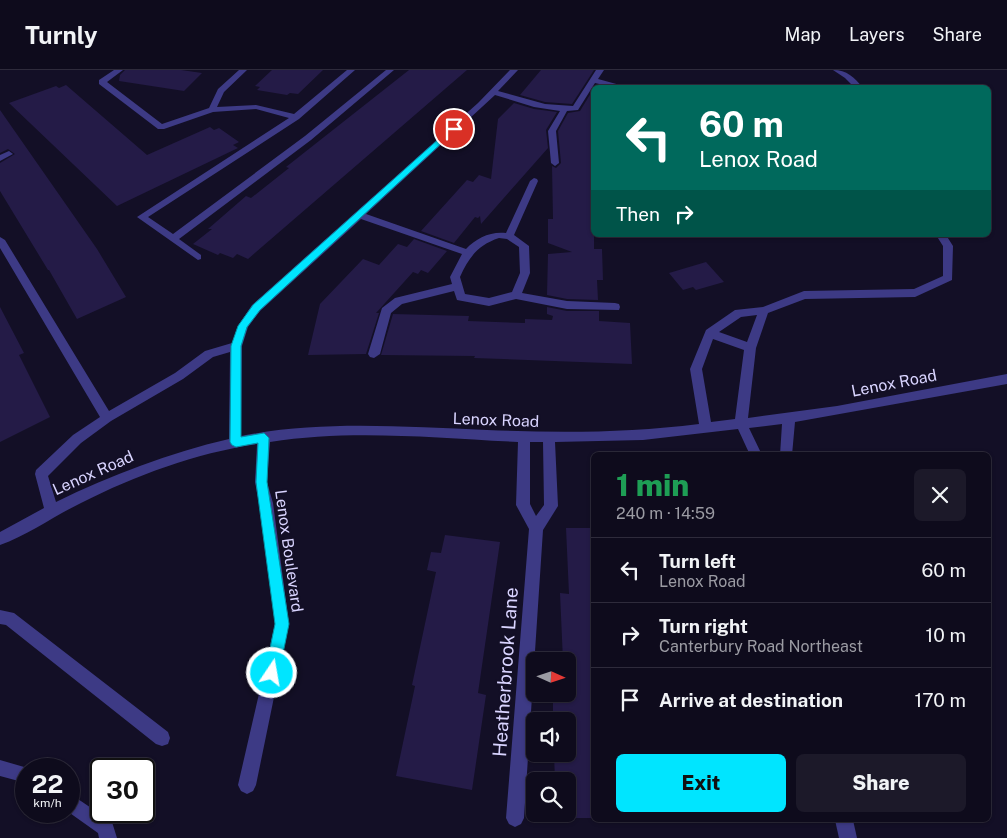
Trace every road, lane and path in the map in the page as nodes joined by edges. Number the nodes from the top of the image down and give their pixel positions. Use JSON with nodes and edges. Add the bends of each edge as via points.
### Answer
{"nodes":[{"id":1,"x":119,"y":70,"type":"edge"},
{"id":2,"x":243,"y":70,"type":"edge"},
{"id":3,"x":351,"y":70,"type":"edge"},
{"id":4,"x":390,"y":70,"type":"edge"},
{"id":5,"x":514,"y":70,"type":"edge"},
{"id":6,"x":600,"y":70,"type":"edge"},
{"id":7,"x":838,"y":70,"type":"edge"},
{"id":8,"x":594,"y":80,"type":"junction"},
{"id":9,"x":615,"y":85,"type":"edge"},
{"id":10,"x":857,"y":85,"type":"edge"},
{"id":11,"x":493,"y":92,"type":"junction"},
{"id":12,"x":212,"y":110,"type":"junction"},
{"id":13,"x":564,"y":110,"type":"junction"},
{"id":14,"x":296,"y":117,"type":"junction"},
{"id":15,"x":9,"y":154,"type":"dead end"},
{"id":16,"x":0,"y":158,"type":"edge"},
{"id":17,"x":555,"y":163,"type":"dead end"},
{"id":18,"x":534,"y":181,"type":"dead end"},
{"id":19,"x":360,"y":215,"type":"junction"},
{"id":20,"x":509,"y":236,"type":"junction"},
{"id":21,"x":942,"y":237,"type":"edge"},
{"id":22,"x":173,"y":239,"type":"junction"},
{"id":23,"x":0,"y":240,"type":"edge"},
{"id":24,"x":466,"y":252,"type":"junction"},
{"id":25,"x":198,"y":257,"type":"dead end"},
{"id":26,"x":458,"y":286,"type":"junction"},
{"id":27,"x":516,"y":295,"type":"junction"},
{"id":28,"x":615,"y":308,"type":"dead end"},
{"id":29,"x":764,"y":311,"type":"junction"},
{"id":30,"x":710,"y":333,"type":"junction"},
{"id":31,"x":236,"y":346,"type":"junction"},
{"id":32,"x":750,"y":348,"type":"junction"},
{"id":33,"x":374,"y":354,"type":"dead end"},
{"id":34,"x":1007,"y":379,"type":"edge"},
{"id":35,"x":107,"y":418,"type":"junction"},
{"id":36,"x":789,"y":418,"type":"junction"},
{"id":37,"x":741,"y":424,"type":"junction"},
{"id":38,"x":706,"y":428,"type":"junction"},
{"id":39,"x":524,"y":437,"type":"junction"},
{"id":40,"x":264,"y":438,"type":"junction"},
{"id":41,"x":549,"y":438,"type":"junction"},
{"id":42,"x":236,"y":442,"type":"junction"},
{"id":43,"x":755,"y":452,"type":"edge"},
{"id":44,"x":786,"y":452,"type":"edge"},
{"id":45,"x":51,"y":510,"type":"junction"},
{"id":46,"x":536,"y":528,"type":"junction"},
{"id":47,"x":0,"y":539,"type":"edge"},
{"id":48,"x":0,"y":617,"type":"edge"},
{"id":49,"x":162,"y":738,"type":"dead end"},
{"id":50,"x":0,"y":768,"type":"edge"},
{"id":51,"x":15,"y":772,"type":"edge"},
{"id":52,"x":247,"y":785,"type":"dead end"},
{"id":53,"x":80,"y":810,"type":"edge"},
{"id":54,"x":516,"y":818,"type":"dead end"},
{"id":55,"x":844,"y":822,"type":"edge"},
{"id":56,"x":108,"y":838,"type":"edge"},
{"id":57,"x":848,"y":838,"type":"edge"}],
"edges":[{"from":1,"to":12,"type":"street","via":[[102,82],[161,127]]},
{"from":2,"to":12,"type":"street","via":[[221,91]]},
{"from":3,"to":14,"type":"street"},
{"from":4,"to":22,"type":"street","via":[[308,138]]},
{"from":5,"to":11,"type":"street"},
{"from":6,"to":8,"type":"street"},
{"from":7,"to":10,"type":"street"},
{"from":8,"to":9,"type":"street"},
{"from":8,"to":13,"type":"street","via":[[575,108]]},
{"from":11,"to":13,"type":"street"},
{"from":11,"to":19,"type":"street"},
{"from":12,"to":14,"type":"street","via":[[256,107]]},
{"from":13,"to":17,"type":"street","via":[[552,131]]},
{"from":14,"to":22,"type":"street","via":[[142,217]]},
{"from":15,"to":16,"type":"street"},
{"from":18,"to":20,"type":"street"},
{"from":19,"to":24,"type":"street"},
{"from":19,"to":31,"type":"street","via":[[256,308],[243,326]]},
{"from":20,"to":24,"type":"street","via":[[487,238]]},
{"from":20,"to":27,"type":"street","via":[[524,246],[525,274]]},
{"from":21,"to":29,"type":"street","via":[[948,246],[948,278],[916,293],[804,295]]},
{"from":22,"to":25,"type":"street"},
{"from":23,"to":35,"type":"street"},
{"from":24,"to":26,"type":"street","via":[[455,277]]},
{"from":26,"to":27,"type":"street","via":[[461,297],[489,302]]},
{"from":26,"to":33,"type":"street","via":[[399,301],[386,311]]},
{"from":27,"to":28,"type":"street","via":[[566,305]]},
{"from":29,"to":30,"type":"street","via":[[739,312]]},
{"from":29,"to":32,"type":"street"},
{"from":30,"to":32,"type":"street"},
{"from":30,"to":38,"type":"street","via":[[696,369]]},
{"from":31,"to":35,"type":"street","via":[[210,354]]},
{"from":31,"to":42,"type":"street"},
{"from":32,"to":37,"type":"street"},
{"from":34,"to":36,"type":"street","name":"Lenox Road"},
{"from":35,"to":45,"type":"street","via":[[77,439],[40,474]]},
{"from":36,"to":37,"type":"street","name":"Lenox Road"},
{"from":36,"to":44,"type":"street"},
{"from":37,"to":38,"type":"street","name":"Lenox Road"},
{"from":37,"to":43,"type":"street"},
{"from":38,"to":41,"type":"street","name":"Lenox Road","via":[[644,435]]},
{"from":39,"to":40,"type":"street","name":"Lenox Road","via":[[332,431]]},
{"from":39,"to":41,"type":"street","name":"Lenox Road"},
{"from":39,"to":46,"type":"street","via":[[523,505]]},
{"from":40,"to":42,"type":"street","name":"Lenox Road"},
{"from":40,"to":52,"type":"street","name":"Lenox Boulevard","via":[[262,482],[282,624]]},
{"from":41,"to":46,"type":"street","via":[[551,506]]},
{"from":42,"to":45,"type":"street","name":"Lenox Road","via":[[149,466]]},
{"from":45,"to":47,"type":"street","name":"Lenox Road"},
{"from":46,"to":54,"type":"street","name":"Heatherbrook Lane"},
{"from":48,"to":49,"type":"street","via":[[9,618]]},
{"from":50,"to":51,"type":"street"},
{"from":53,"to":56,"type":"street","via":[[106,828]]},
{"from":55,"to":57,"type":"street"}]}
